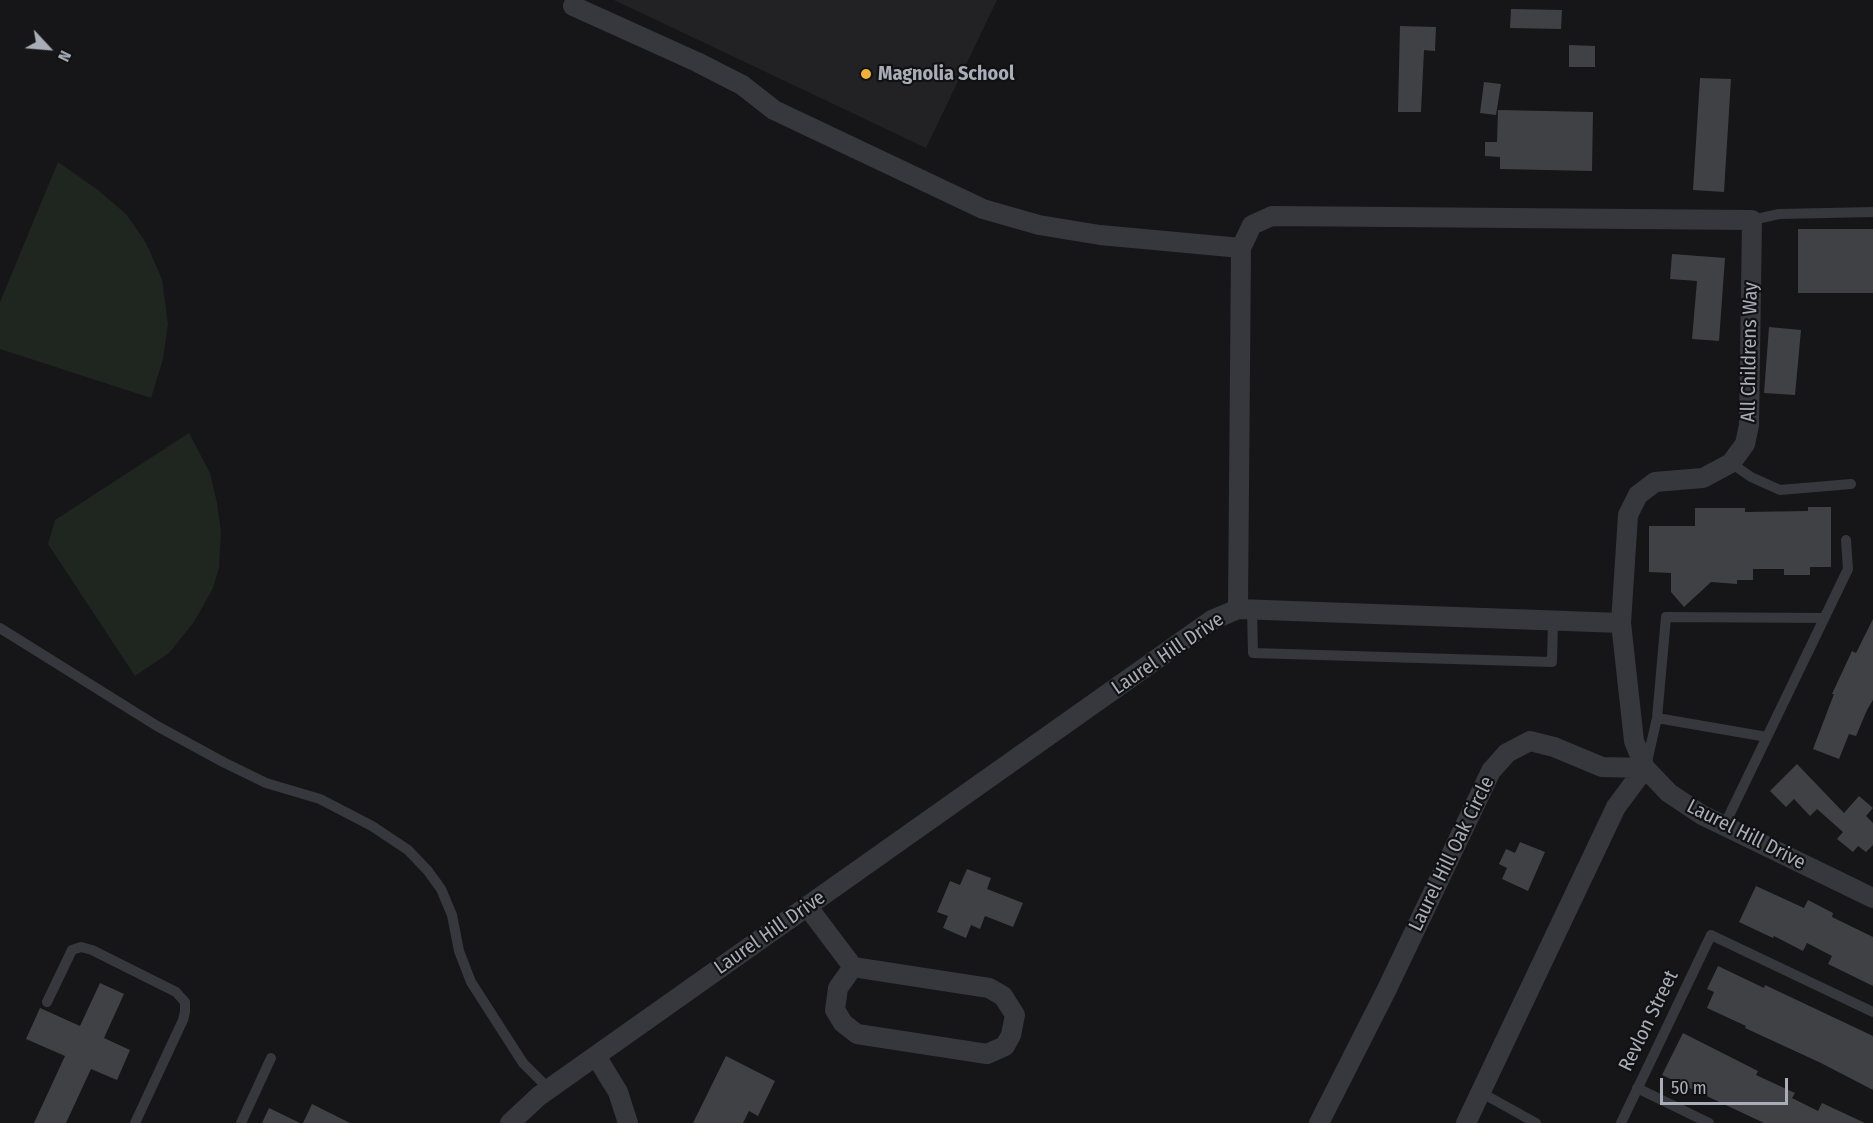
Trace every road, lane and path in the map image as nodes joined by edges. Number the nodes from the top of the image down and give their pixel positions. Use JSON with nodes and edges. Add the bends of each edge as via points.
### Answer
{"nodes":[{"id":1,"x":573,"y":6,"type":"dead end"},
{"id":2,"x":1873,"y":212,"type":"edge"},
{"id":3,"x":1752,"y":220,"type":"junction"},
{"id":4,"x":1241,"y":248,"type":"junction"},
{"id":5,"x":1731,"y":463,"type":"junction"},
{"id":6,"x":1851,"y":484,"type":"dead end"},
{"id":7,"x":1846,"y":540,"type":"dead end"},
{"id":8,"x":1245,"y":609,"type":"junction"},
{"id":9,"x":1824,"y":618,"type":"junction"},
{"id":10,"x":1553,"y":621,"type":"junction"},
{"id":11,"x":1621,"y":623,"type":"junction"},
{"id":12,"x":0,"y":628,"type":"edge"},
{"id":13,"x":1657,"y":718,"type":"junction"},
{"id":14,"x":1767,"y":737,"type":"junction"},
{"id":15,"x":1645,"y":768,"type":"junction"},
{"id":16,"x":1724,"y":826,"type":"junction"},
{"id":17,"x":1873,"y":898,"type":"edge"},
{"id":18,"x":807,"y":906,"type":"junction"},
{"id":19,"x":854,"y":967,"type":"junction"},
{"id":20,"x":47,"y":1002,"type":"dead end"},
{"id":21,"x":1873,"y":1012,"type":"edge"},
{"id":22,"x":596,"y":1056,"type":"junction"},
{"id":23,"x":272,"y":1058,"type":"dead end"},
{"id":24,"x":1637,"y":1088,"type":"junction"},
{"id":25,"x":549,"y":1089,"type":"junction"},
{"id":26,"x":1480,"y":1092,"type":"junction"},
{"id":27,"x":135,"y":1123,"type":"edge"},
{"id":28,"x":241,"y":1123,"type":"edge"},
{"id":29,"x":510,"y":1123,"type":"edge"},
{"id":30,"x":628,"y":1123,"type":"edge"},
{"id":31,"x":1319,"y":1123,"type":"edge"},
{"id":32,"x":1466,"y":1123,"type":"edge"},
{"id":33,"x":1536,"y":1123,"type":"edge"},
{"id":34,"x":1621,"y":1123,"type":"edge"},
{"id":35,"x":1709,"y":1123,"type":"edge"}],
"edges":[{"from":1,"to":4,"type":"street","via":[[697,62],[742,85],[774,110],[983,209],[1039,225],[1100,235]]},
{"from":2,"to":3,"type":"lane","via":[[1779,214]]},
{"from":3,"to":4,"type":"street","via":[[1272,216],[1252,225]]},
{"from":3,"to":5,"type":"street","name":"All Childrens Way","via":[[1749,425],[1745,444]]},
{"from":4,"to":8,"type":"street"},
{"from":5,"to":6,"type":"lane","via":[[1780,490]]},
{"from":5,"to":11,"type":"street","via":[[1703,477],[1655,482],[1638,495],[1628,515]]},
{"from":7,"to":9,"type":"lane","via":[[1848,569]]},
{"from":8,"to":10,"type":"street","name":"Laurel Hill Drive"},
{"from":8,"to":10,"type":"lane","via":[[1253,653],[1552,662]]},
{"from":8,"to":18,"type":"street","name":"Laurel Hill Drive","via":[[1212,620]]},
{"from":9,"to":13,"type":"lane","via":[[1666,617]]},
{"from":9,"to":14,"type":"lane"},
{"from":10,"to":11,"type":"street","name":"Laurel Hill Drive"},
{"from":11,"to":15,"type":"street","name":"Laurel Hill Drive","via":[[1634,741]]},
{"from":12,"to":25,"type":"lane","via":[[204,752],[266,783],[320,799],[408,850],[441,889],[471,982],[523,1063]]},
{"from":13,"to":14,"type":"lane"},
{"from":13,"to":15,"type":"lane"},
{"from":14,"to":16,"type":"lane"},
{"from":15,"to":16,"type":"street","name":"Laurel Hill Drive","via":[[1669,794]]},
{"from":15,"to":26,"type":"street","via":[[1616,807]]},
{"from":15,"to":31,"type":"street","name":"Laurel Hill Oak Circle","via":[[1602,767],[1530,741],[1507,753],[1491,771]]},
{"from":16,"to":17,"type":"street","name":"Laurel Hill Drive"},
{"from":18,"to":19,"type":"street"},
{"from":18,"to":22,"type":"street","name":"Laurel Hill Drive"},
{"from":19,"to":19,"type":"street","via":[[838,988],[835,1010],[857,1034],[987,1054],[1005,1046],[1011,1035],[1015,1015],[1003,996],[989,988]]},
{"from":20,"to":27,"type":"lane","via":[[72,950],[81,947],[176,992],[185,1002],[183,1020]]},
{"from":21,"to":24,"type":"lane","name":"Revlon Street","via":[[1711,935]]},
{"from":22,"to":25,"type":"street","name":"Laurel Hill Drive"},
{"from":22,"to":30,"type":"street","via":[[618,1092]]},
{"from":23,"to":28,"type":"lane"},
{"from":24,"to":34,"type":"lane","name":"Revlon Street"},
{"from":24,"to":35,"type":"lane"},
{"from":25,"to":29,"type":"street","name":"Laurel Hill Drive"},
{"from":26,"to":32,"type":"street"},
{"from":26,"to":33,"type":"lane"}]}
